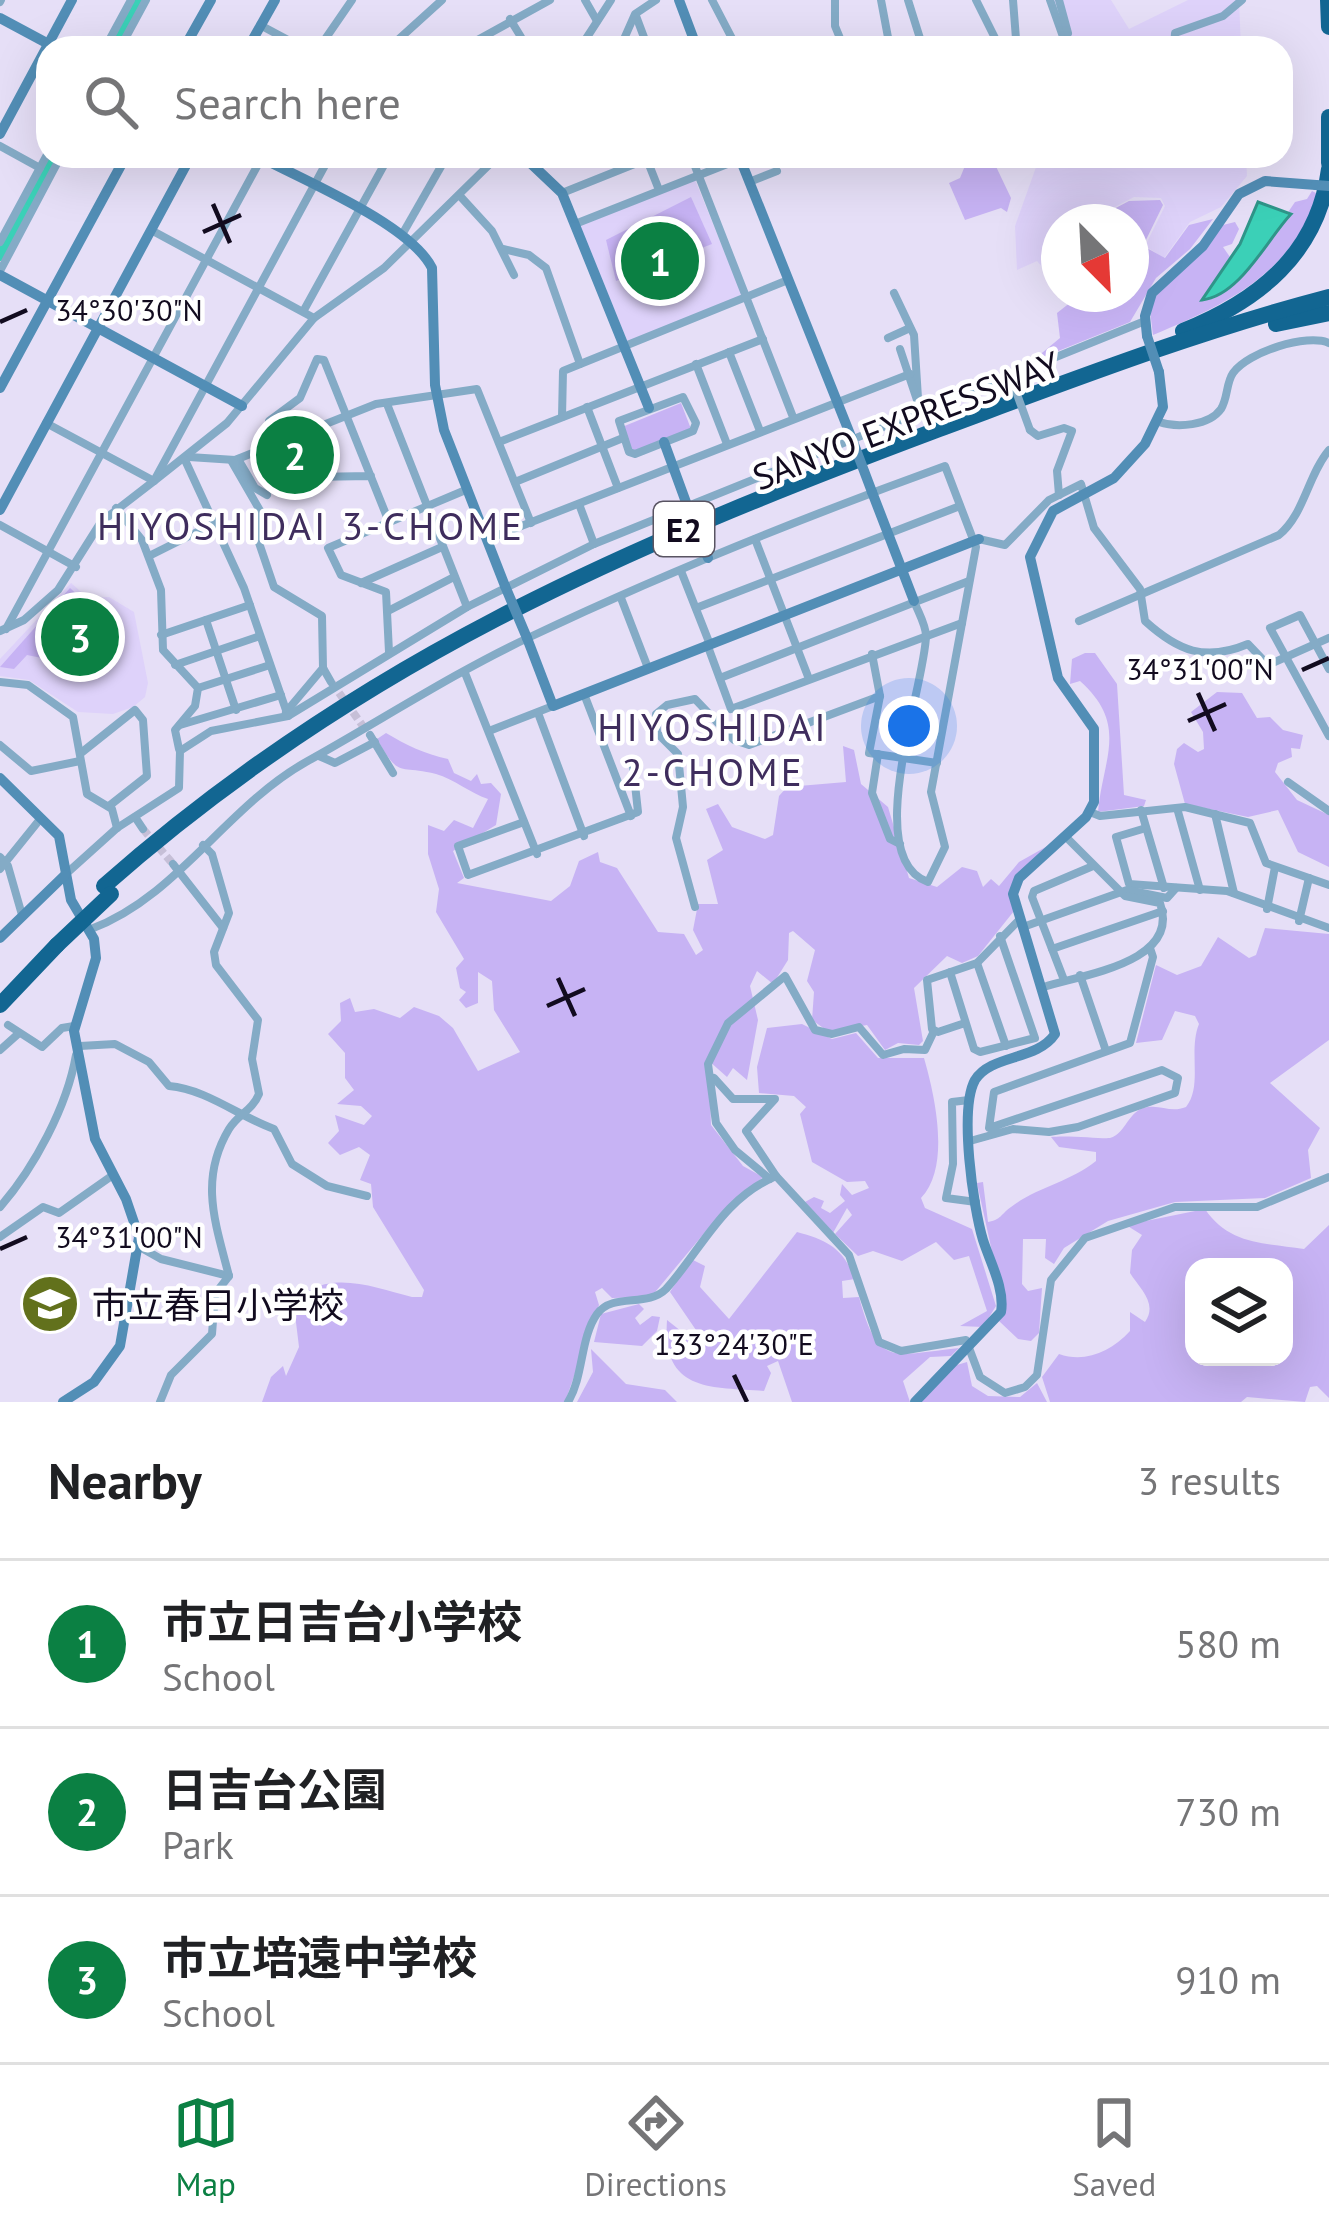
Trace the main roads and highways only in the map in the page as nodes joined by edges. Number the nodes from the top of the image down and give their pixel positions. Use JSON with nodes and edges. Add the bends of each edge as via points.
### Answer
{"nodes":[{"id":1,"x":1327,"y":0,"type":"edge"},
{"id":2,"x":1328,"y":12,"type":"edge"},
{"id":3,"x":1329,"y":27,"type":"edge"},
{"id":4,"x":1329,"y":117,"type":"edge"},
{"id":5,"x":1329,"y":166,"type":"edge"},
{"id":6,"x":1329,"y":297,"type":"edge"},
{"id":7,"x":1329,"y":310,"type":"edge"},
{"id":8,"x":994,"y":409,"type":"junction"},
{"id":9,"x":108,"y":890,"type":"junction"},
{"id":10,"x":54,"y":941,"type":"junction"},
{"id":11,"x":0,"y":989,"type":"edge"},
{"id":12,"x":0,"y":1005,"type":"edge"}],
"edges":[{"from":1,"to":2,"type":"highway"},
{"from":2,"to":3,"type":"highway"},
{"from":4,"to":5,"type":"highway"},
{"from":5,"to":8,"type":"highway","via":[[1304,242],[1248,301]]},
{"from":6,"to":8,"type":"highway","name":"SANYO EXPRESSWAY","number":"E2"},
{"from":7,"to":9,"type":"highway","name":"SANYO EXPRESSWAY","number":"E2","via":[[890,459],[536,606],[314,735]]},
{"from":8,"to":9,"type":"highway","name":"SANYO EXPRESSWAY","number":"E2","via":[[682,530],[484,621],[266,755]]},
{"from":9,"to":10,"type":"highway","name":"SANYO EXPRESSWAY","number":"E2"},
{"from":10,"to":11,"type":"highway","name":"SANYO EXPRESSWAY","number":"E2"},
{"from":10,"to":12,"type":"highway","name":"SANYO EXPRESSWAY","number":"E2"}]}
